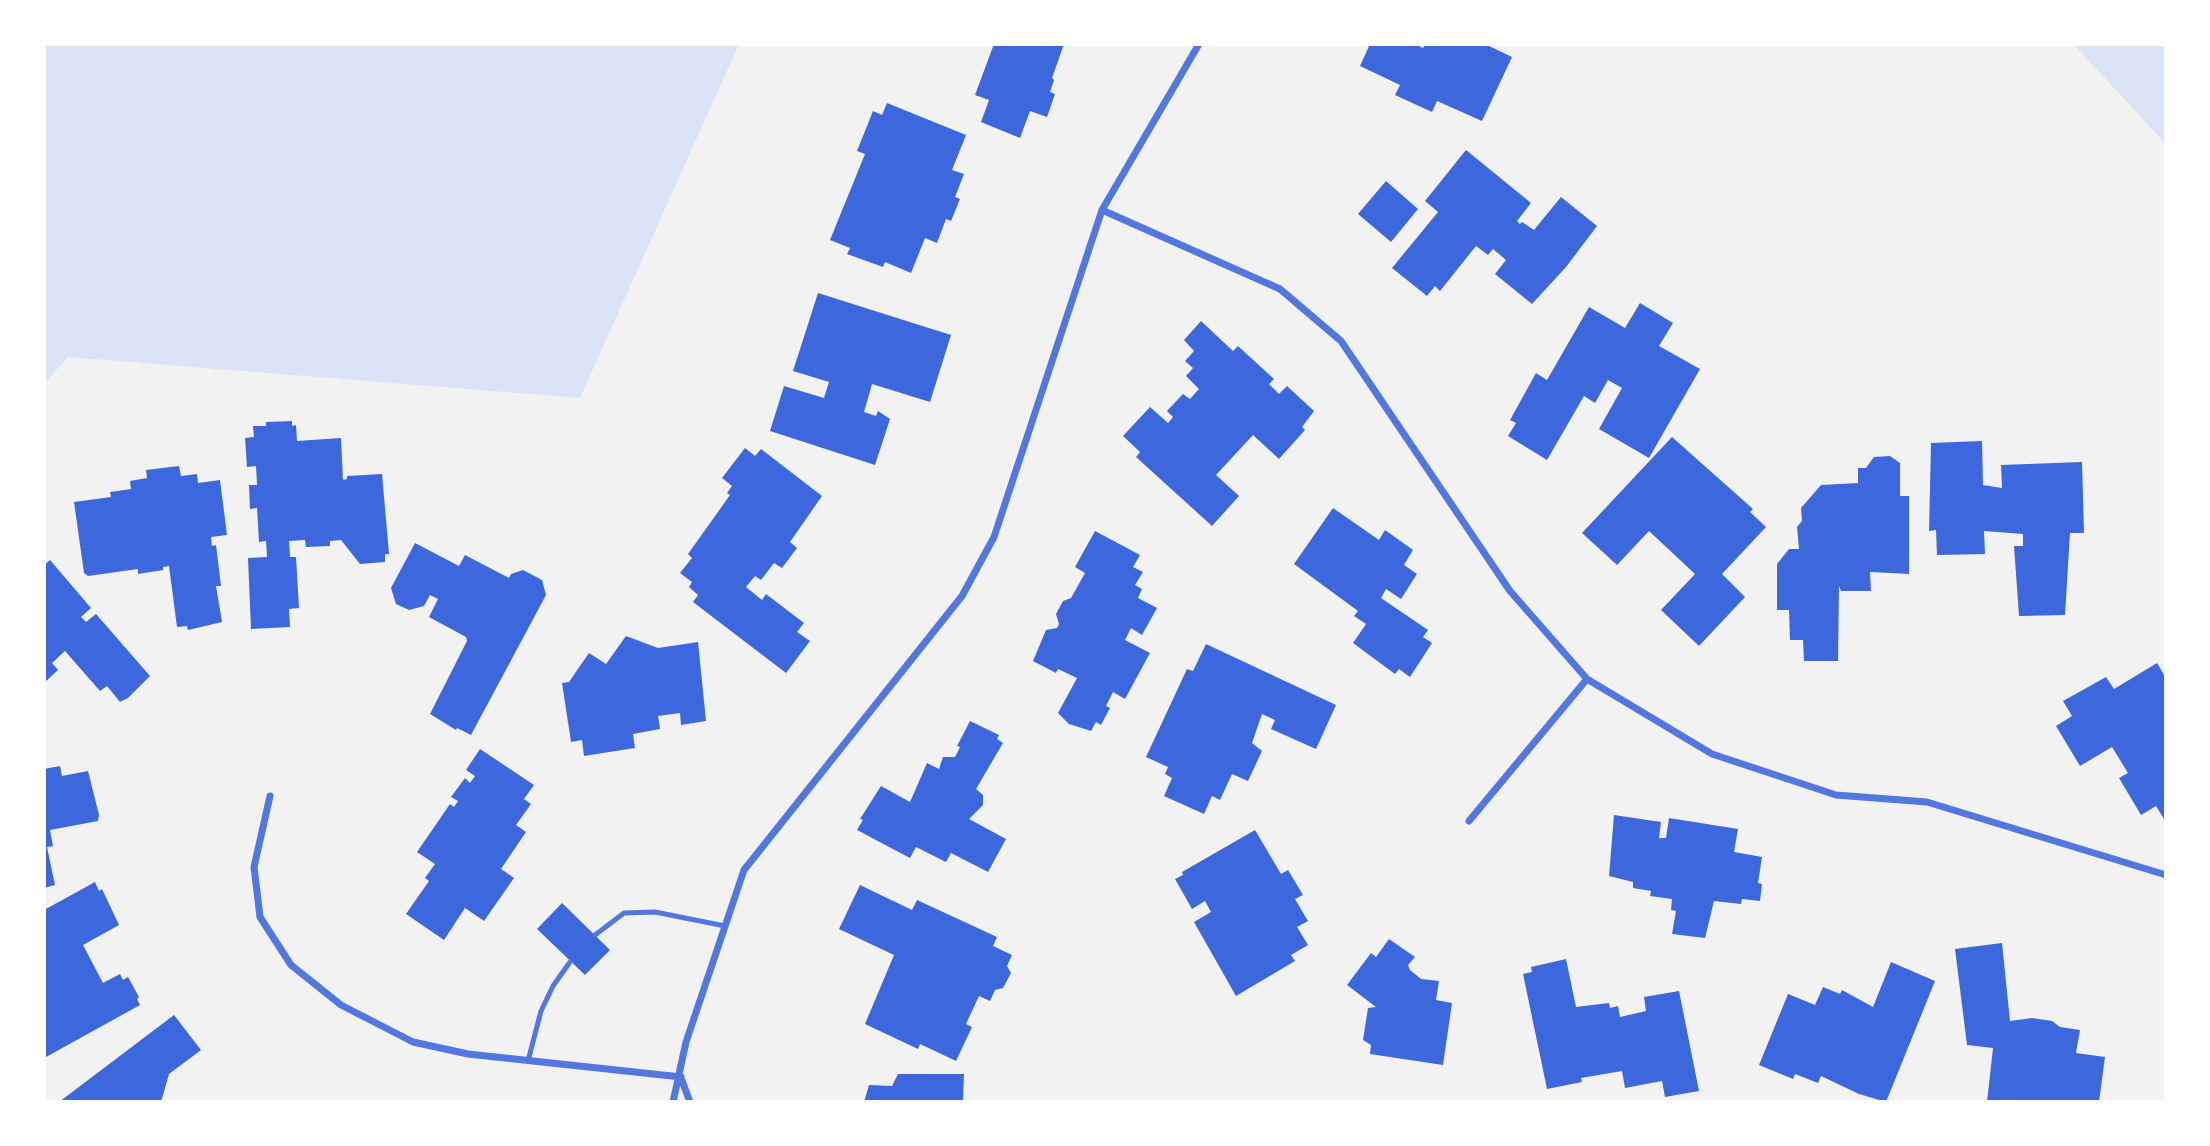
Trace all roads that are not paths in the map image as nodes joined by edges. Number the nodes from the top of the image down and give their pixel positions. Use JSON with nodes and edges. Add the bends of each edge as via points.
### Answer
{"nodes":[{"id":1,"x":1199,"y":44,"type":"edge"},
{"id":2,"x":1101,"y":210,"type":"junction"},
{"id":3,"x":1587,"y":679,"type":"junction"},
{"id":4,"x":270,"y":796,"type":"dead end"},
{"id":5,"x":1469,"y":821,"type":"dead end"},
{"id":6,"x":2166,"y":875,"type":"edge"},
{"id":7,"x":724,"y":926,"type":"junction"},
{"id":8,"x":595,"y":935,"type":"dead end"},
{"id":9,"x":570,"y":962,"type":"dead end"},
{"id":10,"x":528,"y":1060,"type":"junction"},
{"id":11,"x":681,"y":1077,"type":"junction"},
{"id":12,"x":673,"y":1102,"type":"edge"},
{"id":13,"x":690,"y":1102,"type":"edge"}],
"edges":[{"from":1,"to":2,"type":"street"},
{"from":2,"to":3,"type":"street","via":[[1280,289],[1341,341],[1510,591]]},
{"from":2,"to":7,"type":"street","via":[[994,537],[962,596],[744,870]]},
{"from":3,"to":5,"type":"street"},
{"from":3,"to":6,"type":"street","via":[[1712,754],[1836,795],[1927,802]]},
{"from":4,"to":10,"type":"street","via":[[254,867],[260,917],[291,965],[341,1005],[413,1042]]},
{"from":7,"to":8,"type":"lane","via":[[656,912],[624,913]]},
{"from":7,"to":11,"type":"street","via":[[686,1042]]},
{"from":9,"to":10,"type":"lane","via":[[545,1003]]},
{"from":10,"to":11,"type":"street"},
{"from":11,"to":12,"type":"street"},
{"from":11,"to":13,"type":"street"}]}
